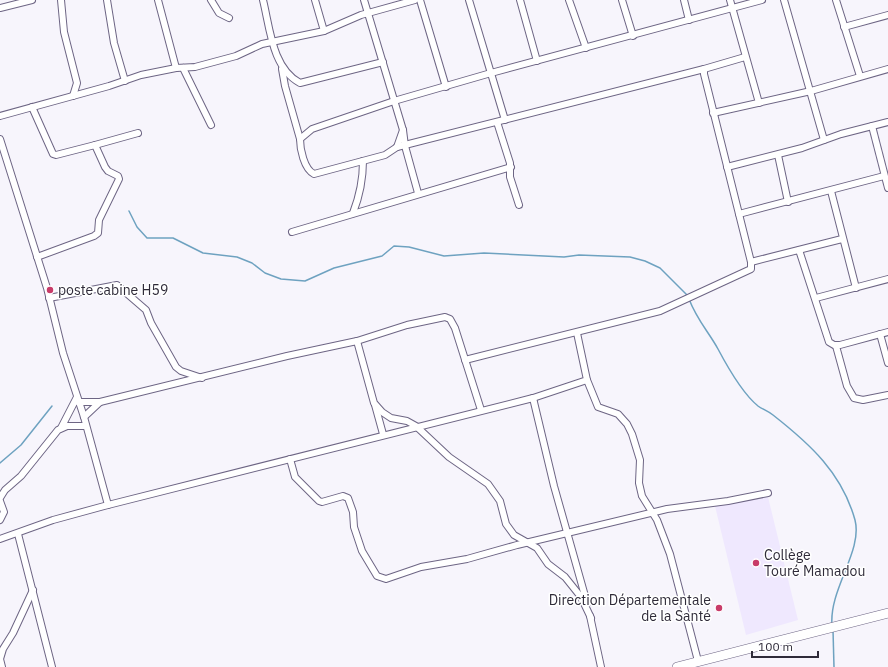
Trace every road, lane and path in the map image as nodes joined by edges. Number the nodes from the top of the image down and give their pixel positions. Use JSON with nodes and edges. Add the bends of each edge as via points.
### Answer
{"nodes":[{"id":1,"x":32,"y":0,"type":"edge"},
{"id":2,"x":61,"y":0,"type":"edge"},
{"id":3,"x":107,"y":0,"type":"edge"},
{"id":4,"x":158,"y":0,"type":"edge"},
{"id":5,"x":212,"y":0,"type":"edge"},
{"id":6,"x":263,"y":0,"type":"edge"},
{"id":7,"x":315,"y":0,"type":"edge"},
{"id":8,"x":364,"y":0,"type":"edge"},
{"id":9,"x":415,"y":0,"type":"edge"},
{"id":10,"x":420,"y":0,"type":"edge"},
{"id":11,"x":470,"y":0,"type":"edge"},
{"id":12,"x":520,"y":0,"type":"edge"},
{"id":13,"x":569,"y":0,"type":"edge"},
{"id":14,"x":622,"y":0,"type":"edge"},
{"id":15,"x":684,"y":0,"type":"edge"},
{"id":16,"x":730,"y":0,"type":"edge"},
{"id":17,"x":762,"y":0,"type":"edge"},
{"id":18,"x":784,"y":0,"type":"edge"},
{"id":19,"x":836,"y":0,"type":"edge"},
{"id":20,"x":0,"y":8,"type":"edge"},
{"id":21,"x":733,"y":9,"type":"junction"},
{"id":22,"x":368,"y":14,"type":"junction"},
{"id":23,"x":888,"y":15,"type":"edge"},
{"id":24,"x":229,"y":18,"type":"dead end"},
{"id":25,"x":689,"y":20,"type":"junction"},
{"id":26,"x":844,"y":27,"type":"junction"},
{"id":27,"x":324,"y":31,"type":"junction"},
{"id":28,"x":632,"y":36,"type":"junction"},
{"id":29,"x":273,"y":40,"type":"junction"},
{"id":30,"x":586,"y":48,"type":"junction"},
{"id":31,"x":745,"y":57,"type":"junction"},
{"id":32,"x":537,"y":61,"type":"junction"},
{"id":33,"x":383,"y":62,"type":"junction"},
{"id":34,"x":282,"y":67,"type":"junction"},
{"id":35,"x":176,"y":68,"type":"junction"},
{"id":36,"x":183,"y":68,"type":"junction"},
{"id":37,"x":704,"y":69,"type":"junction"},
{"id":38,"x":888,"y":69,"type":"edge"},
{"id":39,"x":491,"y":73,"type":"junction"},
{"id":40,"x":860,"y":76,"type":"junction"},
{"id":41,"x":125,"y":80,"type":"junction"},
{"id":42,"x":446,"y":87,"type":"junction"},
{"id":43,"x":810,"y":91,"type":"junction"},
{"id":44,"x":73,"y":96,"type":"junction"},
{"id":45,"x":394,"y":101,"type":"junction"},
{"id":46,"x":759,"y":103,"type":"junction"},
{"id":47,"x":32,"y":107,"type":"junction"},
{"id":48,"x":713,"y":113,"type":"junction"},
{"id":49,"x":0,"y":116,"type":"edge"},
{"id":50,"x":505,"y":120,"type":"junction"},
{"id":51,"x":498,"y":122,"type":"junction"},
{"id":52,"x":888,"y":122,"type":"edge"},
{"id":53,"x":211,"y":125,"type":"dead end"},
{"id":54,"x":872,"y":126,"type":"junction"},
{"id":55,"x":403,"y":130,"type":"junction"},
{"id":56,"x":138,"y":133,"type":"dead end"},
{"id":57,"x":0,"y":139,"type":"edge"},
{"id":58,"x":300,"y":139,"type":"junction"},
{"id":59,"x":824,"y":140,"type":"junction"},
{"id":60,"x":95,"y":145,"type":"junction"},
{"id":61,"x":405,"y":146,"type":"junction"},
{"id":62,"x":397,"y":147,"type":"junction"},
{"id":63,"x":778,"y":155,"type":"junction"},
{"id":64,"x":363,"y":160,"type":"junction"},
{"id":65,"x":511,"y":167,"type":"junction"},
{"id":66,"x":727,"y":167,"type":"junction"},
{"id":67,"x":884,"y":176,"type":"junction"},
{"id":68,"x":888,"y":188,"type":"edge"},
{"id":69,"x":830,"y":191,"type":"junction"},
{"id":70,"x":418,"y":193,"type":"junction"},
{"id":71,"x":788,"y":202,"type":"junction"},
{"id":72,"x":519,"y":205,"type":"dead end"},
{"id":73,"x":353,"y":213,"type":"junction"},
{"id":74,"x":739,"y":214,"type":"junction"},
{"id":75,"x":292,"y":232,"type":"dead end"},
{"id":76,"x":842,"y":239,"type":"junction"},
{"id":77,"x":799,"y":250,"type":"junction"},
{"id":78,"x":37,"y":257,"type":"junction"},
{"id":79,"x":751,"y":262,"type":"junction"},
{"id":80,"x":888,"y":279,"type":"edge"},
{"id":81,"x":856,"y":288,"type":"junction"},
{"id":82,"x":49,"y":298,"type":"junction"},
{"id":83,"x":816,"y":298,"type":"junction"},
{"id":84,"x":888,"y":332,"type":"edge"},
{"id":85,"x":577,"y":333,"type":"junction"},
{"id":86,"x":880,"y":334,"type":"junction"},
{"id":87,"x":358,"y":341,"type":"junction"},
{"id":88,"x":836,"y":346,"type":"junction"},
{"id":89,"x":465,"y":360,"type":"junction"},
{"id":90,"x":888,"y":363,"type":"edge"},
{"id":91,"x":202,"y":378,"type":"junction"},
{"id":92,"x":587,"y":380,"type":"junction"},
{"id":93,"x":888,"y":395,"type":"edge"},
{"id":94,"x":533,"y":398,"type":"junction"},
{"id":95,"x":77,"y":400,"type":"junction"},
{"id":96,"x":100,"y":402,"type":"junction"},
{"id":97,"x":374,"y":403,"type":"junction"},
{"id":98,"x":481,"y":410,"type":"junction"},
{"id":99,"x":84,"y":417,"type":"junction"},
{"id":100,"x":86,"y":426,"type":"junction"},
{"id":101,"x":416,"y":426,"type":"junction"},
{"id":102,"x":61,"y":428,"type":"junction"},
{"id":103,"x":383,"y":434,"type":"junction"},
{"id":104,"x":290,"y":459,"type":"junction"},
{"id":105,"x":768,"y":493,"type":"dead end"},
{"id":106,"x":0,"y":500,"type":"edge"},
{"id":107,"x":108,"y":505,"type":"junction"},
{"id":108,"x":653,"y":512,"type":"junction"},
{"id":109,"x":0,"y":520,"type":"edge"},
{"id":110,"x":568,"y":533,"type":"junction"},
{"id":111,"x":18,"y":534,"type":"junction"},
{"id":112,"x":0,"y":539,"type":"edge"},
{"id":113,"x":528,"y":542,"type":"junction"},
{"id":114,"x":33,"y":590,"type":"junction"},
{"id":115,"x":888,"y":613,"type":"edge"},
{"id":116,"x":591,"y":618,"type":"junction"},
{"id":117,"x":698,"y":661,"type":"junction"},
{"id":118,"x":2,"y":667,"type":"edge"},
{"id":119,"x":52,"y":667,"type":"edge"},
{"id":120,"x":601,"y":667,"type":"edge"},
{"id":121,"x":677,"y":667,"type":"edge"}],
"edges":[{"from":1,"to":20,"type":"street"},
{"from":2,"to":44,"type":"street","via":[[64,32],[77,83]]},
{"from":3,"to":41,"type":"street","via":[[114,43]]},
{"from":4,"to":35,"type":"street"},
{"from":5,"to":24,"type":"street","via":[[219,13]]},
{"from":6,"to":29,"type":"street"},
{"from":7,"to":27,"type":"street"},
{"from":8,"to":22,"type":"street"},
{"from":9,"to":22,"type":"street"},
{"from":10,"to":42,"type":"street"},
{"from":11,"to":39,"type":"street"},
{"from":12,"to":32,"type":"street"},
{"from":13,"to":30,"type":"street"},
{"from":14,"to":28,"type":"street"},
{"from":15,"to":25,"type":"street"},
{"from":16,"to":21,"type":"street"},
{"from":17,"to":21,"type":"street"},
{"from":18,"to":43,"type":"street"},
{"from":19,"to":26,"type":"street"},
{"from":21,"to":25,"type":"street"},
{"from":21,"to":31,"type":"street"},
{"from":22,"to":27,"type":"street"},
{"from":22,"to":33,"type":"street"},
{"from":23,"to":26,"type":"street"},
{"from":25,"to":28,"type":"street"},
{"from":26,"to":40,"type":"street"},
{"from":27,"to":29,"type":"street"},
{"from":28,"to":30,"type":"street"},
{"from":29,"to":34,"type":"street"},
{"from":29,"to":36,"type":"street","via":[[254,46],[236,56]]},
{"from":30,"to":32,"type":"street"},
{"from":31,"to":37,"type":"street"},
{"from":31,"to":46,"type":"street"},
{"from":32,"to":39,"type":"street"},
{"from":33,"to":34,"type":"street","via":[[303,83],[292,78]]},
{"from":33,"to":45,"type":"street"},
{"from":34,"to":58,"type":"street"},
{"from":35,"to":36,"type":"street"},
{"from":35,"to":41,"type":"street"},
{"from":36,"to":53,"type":"street"},
{"from":37,"to":48,"type":"street"},
{"from":37,"to":50,"type":"street"},
{"from":38,"to":40,"type":"street"},
{"from":39,"to":42,"type":"street"},
{"from":39,"to":50,"type":"street"},
{"from":40,"to":43,"type":"street"},
{"from":41,"to":44,"type":"street"},
{"from":42,"to":45,"type":"street"},
{"from":43,"to":46,"type":"street"},
{"from":43,"to":59,"type":"street"},
{"from":44,"to":47,"type":"street"},
{"from":45,"to":55,"type":"street"},
{"from":45,"to":58,"type":"street","via":[[312,128]]},
{"from":46,"to":48,"type":"street"},
{"from":47,"to":49,"type":"street"},
{"from":47,"to":60,"type":"street","via":[[53,154]]},
{"from":48,"to":66,"type":"street"},
{"from":50,"to":51,"type":"street"},
{"from":51,"to":61,"type":"street"},
{"from":51,"to":65,"type":"street"},
{"from":52,"to":54,"type":"street"},
{"from":54,"to":59,"type":"street"},
{"from":54,"to":67,"type":"street"},
{"from":55,"to":61,"type":"street"},
{"from":55,"to":62,"type":"street"},
{"from":56,"to":60,"type":"street"},
{"from":57,"to":78,"type":"street"},
{"from":58,"to":64,"type":"street","via":[[307,165],[314,174]]},
{"from":59,"to":63,"type":"street"},
{"from":60,"to":78,"type":"street","via":[[104,167],[119,179],[99,220],[98,233]]},
{"from":61,"to":62,"type":"street"},
{"from":61,"to":70,"type":"street"},
{"from":62,"to":64,"type":"street","via":[[385,155]]},
{"from":63,"to":66,"type":"street"},
{"from":63,"to":71,"type":"street"},
{"from":64,"to":73,"type":"street","via":[[363,178]]},
{"from":65,"to":70,"type":"street"},
{"from":65,"to":72,"type":"street","via":[[510,177]]},
{"from":66,"to":74,"type":"street"},
{"from":67,"to":68,"type":"street"},
{"from":67,"to":69,"type":"street"},
{"from":69,"to":71,"type":"street"},
{"from":69,"to":76,"type":"street"},
{"from":70,"to":73,"type":"street"},
{"from":71,"to":74,"type":"street"},
{"from":73,"to":75,"type":"street"},
{"from":74,"to":79,"type":"street"},
{"from":76,"to":77,"type":"street"},
{"from":76,"to":81,"type":"street"},
{"from":77,"to":79,"type":"street"},
{"from":77,"to":83,"type":"street"},
{"from":78,"to":82,"type":"street"},
{"from":79,"to":85,"type":"street","via":[[752,268],[748,271],[660,310]]},
{"from":80,"to":81,"type":"street"},
{"from":81,"to":83,"type":"street"},
{"from":82,"to":91,"type":"street","via":[[117,285],[146,310],[176,367]]},
{"from":82,"to":95,"type":"street"},
{"from":83,"to":88,"type":"street","via":[[827,340]]},
{"from":84,"to":86,"type":"street"},
{"from":85,"to":89,"type":"street","via":[[506,348]]},
{"from":85,"to":92,"type":"street"},
{"from":86,"to":88,"type":"street"},
{"from":86,"to":90,"type":"street"},
{"from":87,"to":89,"type":"street","via":[[407,325],[448,317],[453,324]]},
{"from":87,"to":91,"type":"street"},
{"from":87,"to":97,"type":"street"},
{"from":88,"to":93,"type":"street","via":[[847,386],[854,398],[863,400]]},
{"from":89,"to":98,"type":"street"},
{"from":91,"to":96,"type":"street"},
{"from":92,"to":94,"type":"street"},
{"from":92,"to":108,"type":"street","via":[[598,407],[618,414],[632,434],[639,456],[642,496]]},
{"from":94,"to":98,"type":"street"},
{"from":94,"to":110,"type":"street"},
{"from":95,"to":96,"type":"street"},
{"from":95,"to":99,"type":"street"},
{"from":95,"to":102,"type":"street"},
{"from":96,"to":99,"type":"street"},
{"from":97,"to":101,"type":"street","via":[[391,418]]},
{"from":97,"to":103,"type":"street"},
{"from":98,"to":101,"type":"street"},
{"from":99,"to":100,"type":"street"},
{"from":100,"to":102,"type":"street"},
{"from":100,"to":107,"type":"street"},
{"from":101,"to":103,"type":"street"},
{"from":101,"to":113,"type":"street","via":[[449,457],[491,487],[500,501],[506,524],[514,535]]},
{"from":102,"to":106,"type":"street","via":[[21,476],[3,492]]},
{"from":103,"to":104,"type":"street"},
{"from":104,"to":107,"type":"street"},
{"from":104,"to":113,"type":"street","via":[[296,478],[319,501],[343,496],[348,498],[354,512],[354,526],[362,551],[380,578],[390,578]]},
{"from":105,"to":108,"type":"street"},
{"from":106,"to":109,"type":"street","via":[[4,512]]},
{"from":107,"to":111,"type":"street","via":[[53,520]]},
{"from":108,"to":110,"type":"street"},
{"from":108,"to":117,"type":"street","via":[[670,554]]},
{"from":110,"to":113,"type":"street"},
{"from":110,"to":116,"type":"street"},
{"from":111,"to":112,"type":"street"},
{"from":111,"to":114,"type":"street"},
{"from":113,"to":116,"type":"street","via":[[538,548],[548,564],[568,579],[581,597]]},
{"from":114,"to":118,"type":"street","via":[[3,649],[0,659]]},
{"from":114,"to":119,"type":"street"},
{"from":115,"to":117,"type":"highway"},
{"from":116,"to":120,"type":"street"},
{"from":117,"to":121,"type":"highway"}]}
